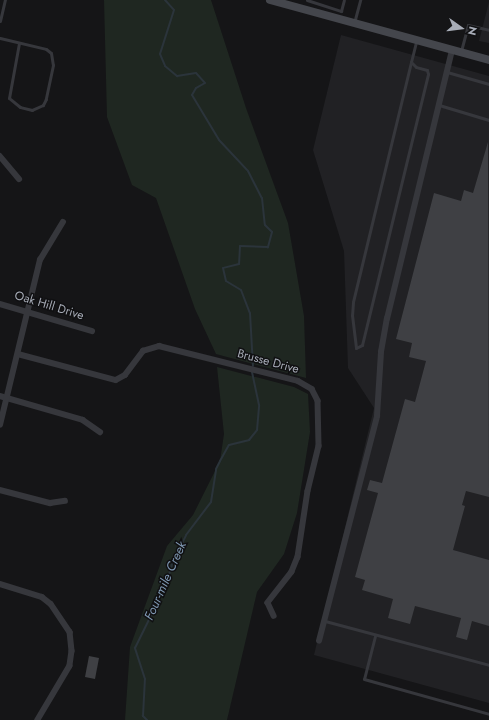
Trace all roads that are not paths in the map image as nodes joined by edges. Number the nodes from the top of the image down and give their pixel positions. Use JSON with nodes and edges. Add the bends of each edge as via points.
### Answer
{"nodes":[{"id":1,"x":5,"y":0,"type":"edge"},
{"id":2,"x":270,"y":0,"type":"edge"},
{"id":3,"x":307,"y":0,"type":"edge"},
{"id":4,"x":344,"y":0,"type":"edge"},
{"id":5,"x":360,"y":0,"type":"edge"},
{"id":6,"x":331,"y":13,"type":"junction"},
{"id":7,"x":0,"y":21,"type":"edge"},
{"id":8,"x":354,"y":23,"type":"junction"},
{"id":9,"x":489,"y":30,"type":"edge"},
{"id":10,"x":0,"y":38,"type":"edge"},
{"id":11,"x":416,"y":40,"type":"junction"},
{"id":12,"x":19,"y":44,"type":"junction"},
{"id":13,"x":452,"y":50,"type":"junction"},
{"id":14,"x":461,"y":53,"type":"junction"},
{"id":15,"x":489,"y":60,"type":"edge"},
{"id":16,"x":411,"y":62,"type":"junction"},
{"id":17,"x":447,"y":72,"type":"junction"},
{"id":18,"x":489,"y":84,"type":"edge"},
{"id":19,"x":439,"y":105,"type":"junction"},
{"id":20,"x":489,"y":120,"type":"edge"},
{"id":21,"x":0,"y":156,"type":"edge"},
{"id":22,"x":19,"y":179,"type":"dead end"},
{"id":23,"x":63,"y":222,"type":"dead end"},
{"id":24,"x":0,"y":304,"type":"edge"},
{"id":25,"x":28,"y":311,"type":"junction"},
{"id":26,"x":92,"y":331,"type":"dead end"},
{"id":27,"x":18,"y":354,"type":"junction"},
{"id":28,"x":0,"y":396,"type":"edge"},
{"id":29,"x":7,"y":398,"type":"junction"},
{"id":30,"x":0,"y":425,"type":"edge"},
{"id":31,"x":100,"y":432,"type":"dead end"},
{"id":32,"x":0,"y":490,"type":"edge"},
{"id":33,"x":65,"y":501,"type":"dead end"},
{"id":34,"x":0,"y":584,"type":"edge"},
{"id":35,"x":274,"y":616,"type":"dead end"},
{"id":36,"x":325,"y":621,"type":"junction"},
{"id":37,"x":374,"y":636,"type":"junction"},
{"id":38,"x":319,"y":641,"type":"dead end"},
{"id":39,"x":489,"y":664,"type":"edge"},
{"id":40,"x":489,"y":714,"type":"edge"},
{"id":41,"x":38,"y":720,"type":"edge"}],
"edges":[{"from":1,"to":7,"type":"lane"},
{"from":2,"to":6,"type":"main road"},
{"from":3,"to":6,"type":"lane"},
{"from":4,"to":6,"type":"lane","via":[[341,11]]},
{"from":5,"to":8,"type":"lane"},
{"from":6,"to":8,"type":"main road"},
{"from":8,"to":11,"type":"main road"},
{"from":9,"to":14,"type":"lane","via":[[468,25]]},
{"from":10,"to":12,"type":"lane"},
{"from":11,"to":13,"type":"main road"},
{"from":11,"to":16,"type":"lane"},
{"from":12,"to":12,"type":"lane","via":[[9,98],[20,107],[32,110],[43,105],[46,99],[52,59],[46,49]]},
{"from":13,"to":14,"type":"main road"},
{"from":13,"to":17,"type":"street"},
{"from":14,"to":15,"type":"main road"},
{"from":16,"to":16,"type":"lane","via":[[416,67],[427,70],[428,74],[362,345],[356,348],[353,302]]},
{"from":17,"to":18,"type":"lane"},
{"from":17,"to":19,"type":"street"},
{"from":19,"to":20,"type":"lane"},
{"from":19,"to":36,"type":"street","via":[[387,318],[381,352],[377,416]]},
{"from":21,"to":22,"type":"street"},
{"from":23,"to":25,"type":"street","via":[[40,260]]},
{"from":24,"to":25,"type":"street","name":"Oak Hill Drive"},
{"from":25,"to":26,"type":"street","name":"Oak Hill Drive"},
{"from":25,"to":27,"type":"street"},
{"from":27,"to":29,"type":"street"},
{"from":27,"to":35,"type":"street","name":"Brusse Drive","via":[[116,380],[125,375],[143,351],[159,346],[298,381],[312,389],[318,401],[319,446],[308,491],[298,557],[292,572],[268,603]]},
{"from":28,"to":29,"type":"street"},
{"from":29,"to":30,"type":"street"},
{"from":29,"to":31,"type":"street","via":[[83,420]]},
{"from":32,"to":33,"type":"street","via":[[50,503]]},
{"from":34,"to":41,"type":"street","via":[[42,597],[55,607],[66,622],[72,642],[70,666]]},
{"from":36,"to":37,"type":"lane"},
{"from":36,"to":38,"type":"street"},
{"from":37,"to":39,"type":"lane"},
{"from":37,"to":40,"type":"lane","via":[[364,679]]}]}
